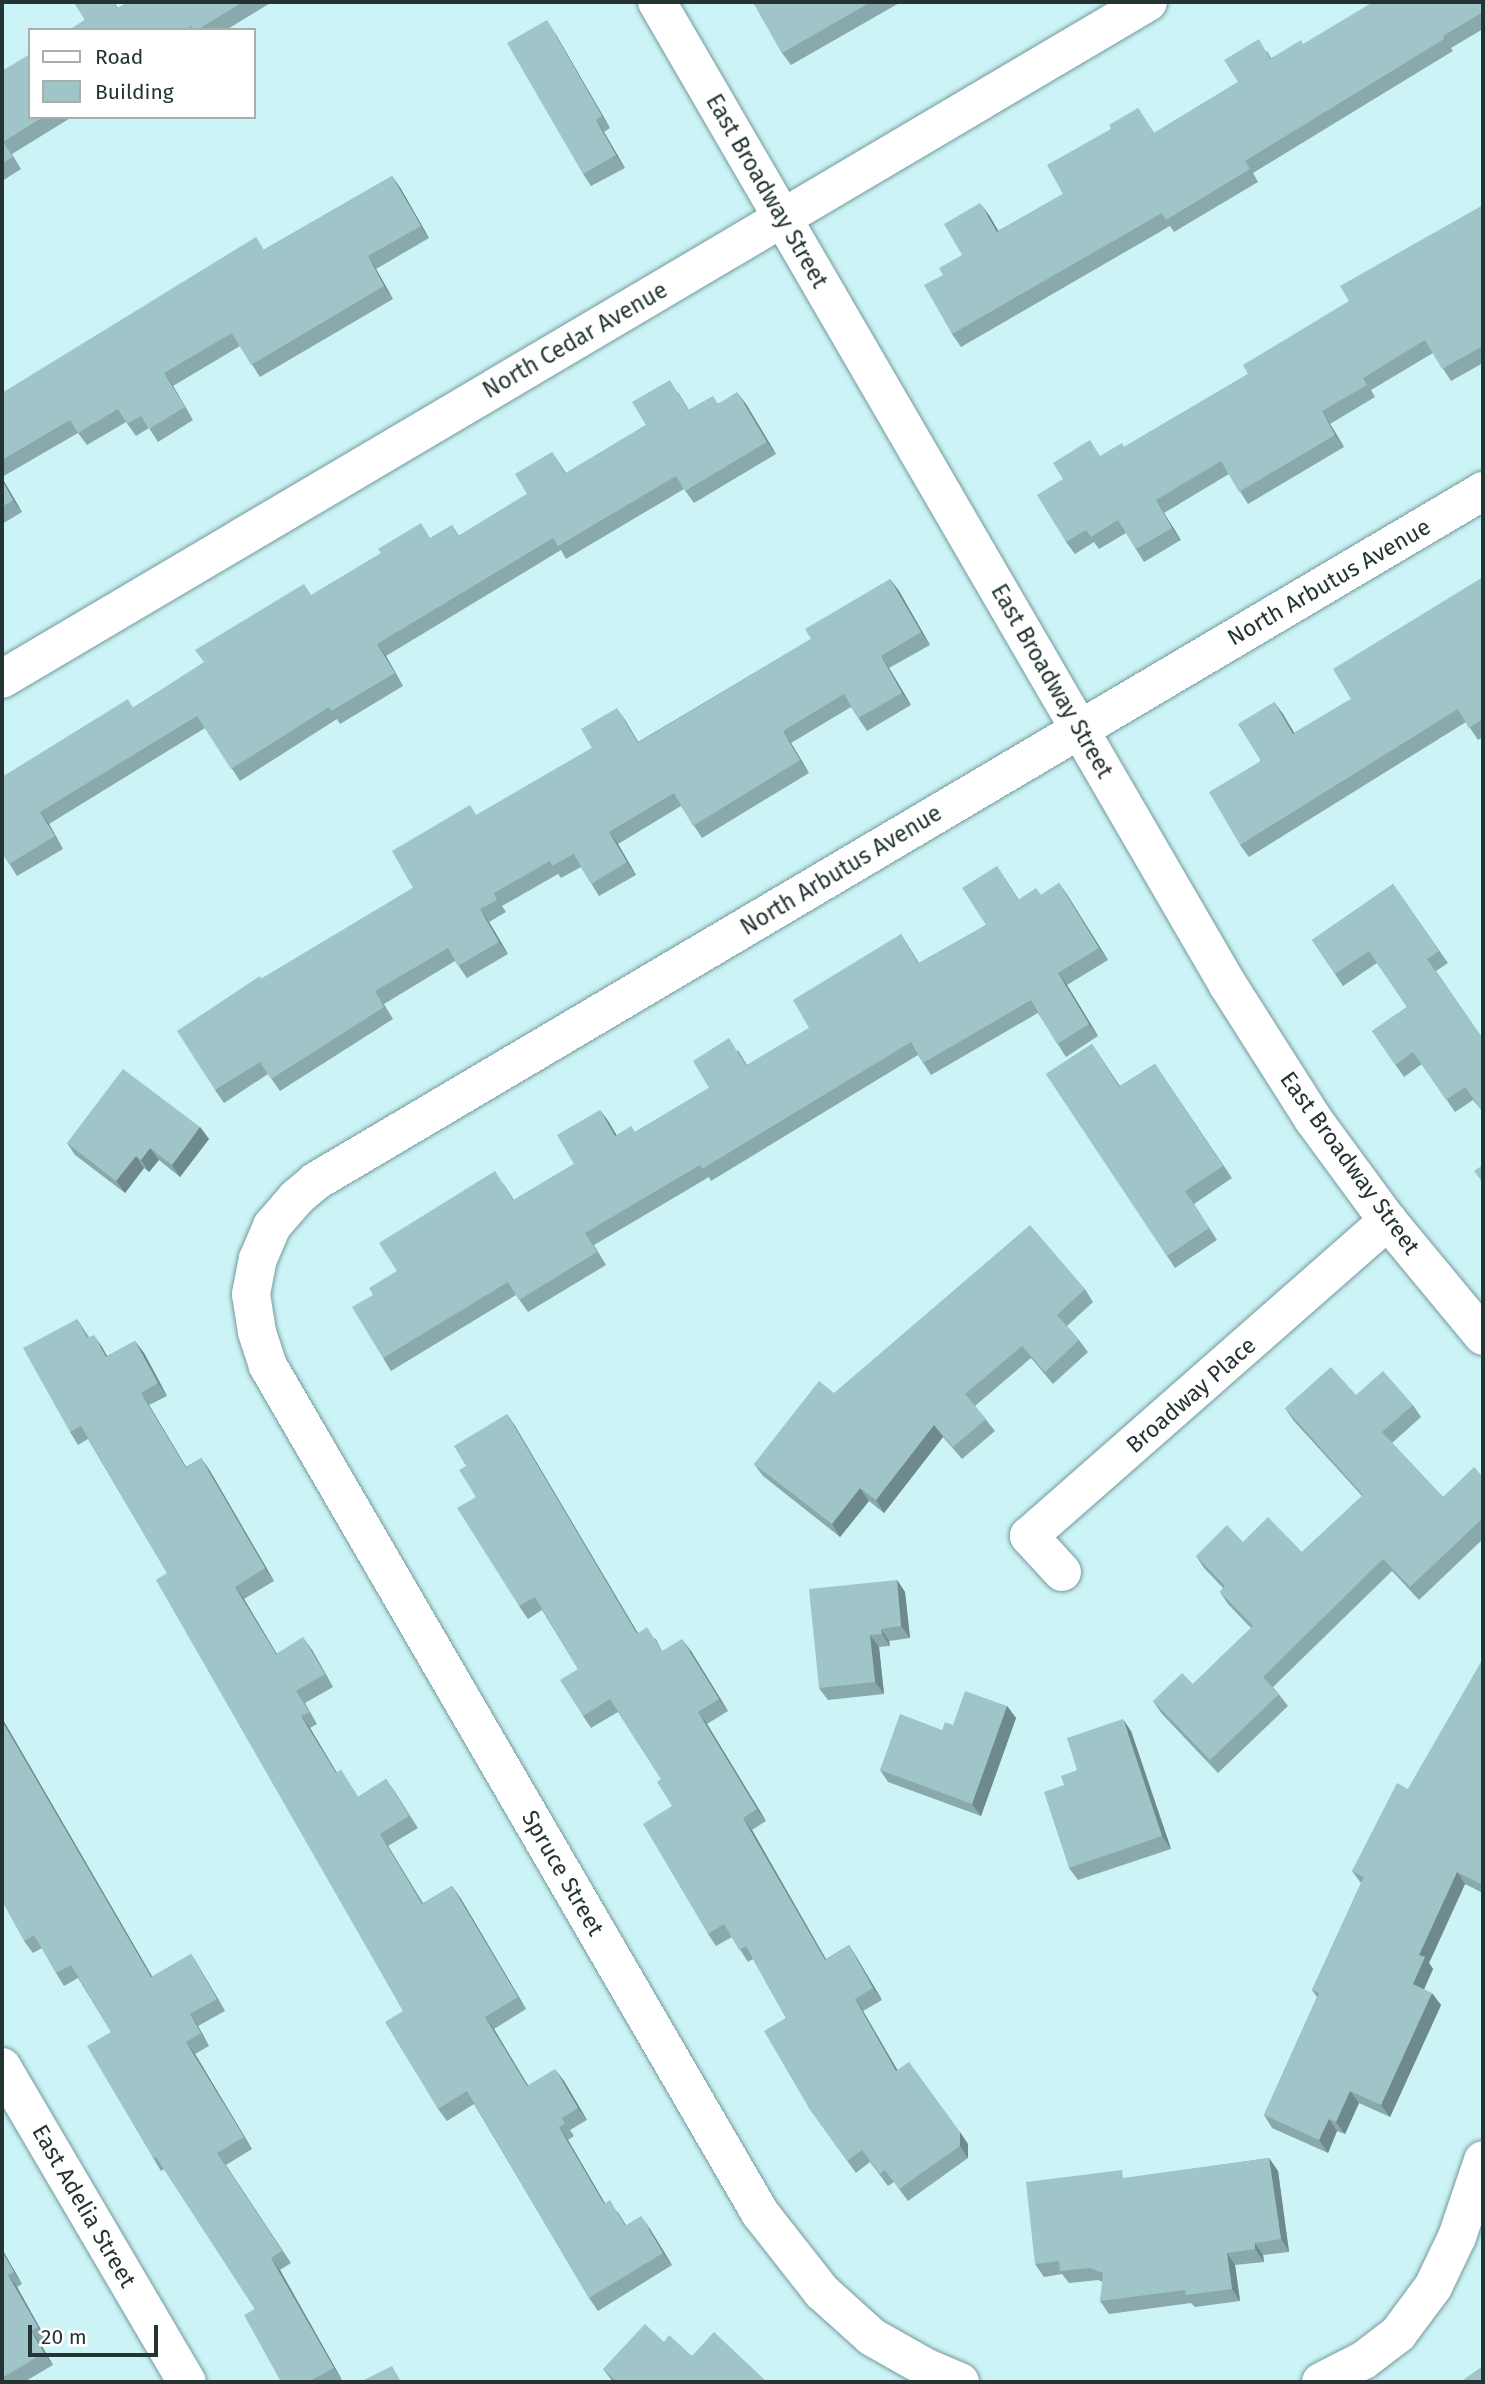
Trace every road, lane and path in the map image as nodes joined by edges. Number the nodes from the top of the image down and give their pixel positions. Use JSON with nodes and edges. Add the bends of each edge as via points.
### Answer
{"nodes":[{"id":1,"x":657,"y":2,"type":"edge"},
{"id":2,"x":1147,"y":2,"type":"edge"},
{"id":3,"x":783,"y":217,"type":"junction"},
{"id":4,"x":1483,"y":491,"type":"edge"},
{"id":5,"x":2,"y":679,"type":"edge"},
{"id":6,"x":1080,"y":728,"type":"junction"},
{"id":7,"x":1388,"y":1221,"type":"junction"},
{"id":8,"x":251,"y":1294,"type":"joint"},
{"id":9,"x":1483,"y":1336,"type":"edge"},
{"id":10,"x":1062,"y":1572,"type":"dead end"},
{"id":11,"x":2,"y":2067,"type":"edge"},
{"id":12,"x":1483,"y":2160,"type":"edge"},
{"id":13,"x":187,"y":2382,"type":"edge"},
{"id":14,"x":960,"y":2382,"type":"edge"},
{"id":15,"x":1321,"y":2382,"type":"edge"}],
"edges":[{"from":1,"to":3,"type":"street","name":"East Broadway Street"},
{"from":2,"to":3,"type":"street","name":"North Cedar Avenue"},
{"from":3,"to":5,"type":"street","name":"North Cedar Avenue"},
{"from":3,"to":6,"type":"street","name":"East Broadway Street"},
{"from":4,"to":6,"type":"street","name":"North Arbutus Avenue"},
{"from":6,"to":7,"type":"street","name":"East Broadway Street","via":[[1228,985],[1313,1119]]},
{"from":6,"to":8,"type":"street","name":"North Arbutus Avenue","via":[[316,1181],[272,1226],[258,1259]]},
{"from":7,"to":9,"type":"street","name":"East Broadway Street"},
{"from":7,"to":10,"type":"street","name":"Broadway Place","via":[[1029,1536]]},
{"from":8,"to":14,"type":"street","name":"Spruce Street","via":[[268,1366],[760,2213],[822,2292],[872,2337]]},
{"from":11,"to":13,"type":"street","name":"East Adelia Street"},
{"from":12,"to":15,"type":"street","via":[[1457,2237],[1433,2287],[1398,2334],[1364,2360]]}]}
